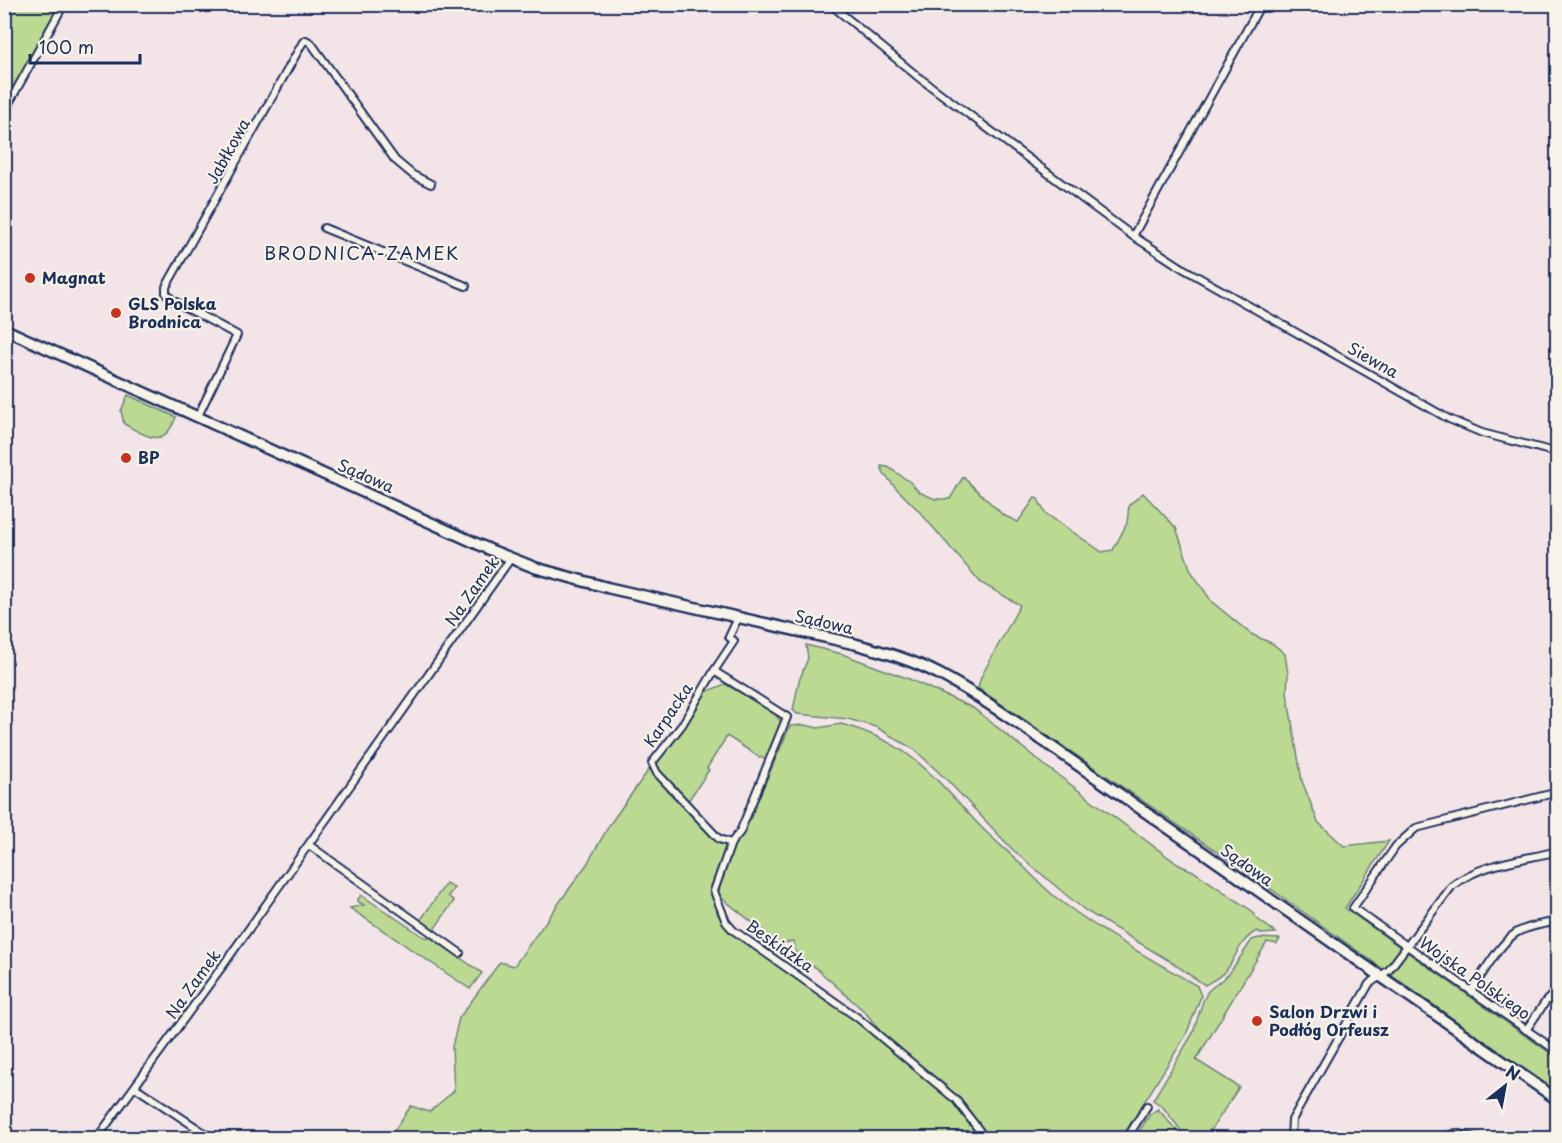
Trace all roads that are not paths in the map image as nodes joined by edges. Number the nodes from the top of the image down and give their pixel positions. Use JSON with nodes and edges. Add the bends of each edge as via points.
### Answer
{"nodes":[{"id":1,"x":64,"y":4,"type":"edge"},
{"id":2,"x":830,"y":4,"type":"edge"},
{"id":3,"x":1261,"y":4,"type":"edge"},
{"id":4,"x":4,"y":112,"type":"edge"},
{"id":5,"x":431,"y":184,"type":"dead end"},
{"id":6,"x":324,"y":228,"type":"dead end"},
{"id":7,"x":1133,"y":236,"type":"junction"},
{"id":8,"x":466,"y":286,"type":"dead end"},
{"id":9,"x":4,"y":329,"type":"edge"},
{"id":10,"x":198,"y":416,"type":"junction"},
{"id":11,"x":1557,"y":453,"type":"edge"},
{"id":12,"x":511,"y":558,"type":"junction"},
{"id":13,"x":738,"y":618,"type":"junction"},
{"id":14,"x":714,"y":671,"type":"junction"},
{"id":15,"x":1557,"y":792,"type":"edge"},
{"id":16,"x":731,"y":843,"type":"junction"},
{"id":17,"x":309,"y":844,"type":"junction"},
{"id":18,"x":1557,"y":851,"type":"edge"},
{"id":19,"x":1557,"y":921,"type":"edge"},
{"id":20,"x":1406,"y":946,"type":"junction"},
{"id":21,"x":460,"y":953,"type":"dead end"},
{"id":22,"x":1380,"y":976,"type":"junction"},
{"id":23,"x":1557,"y":990,"type":"edge"},
{"id":24,"x":1471,"y":991,"type":"junction"},
{"id":25,"x":1526,"y":1030,"type":"junction"},
{"id":26,"x":1557,"y":1052,"type":"edge"},
{"id":27,"x":135,"y":1087,"type":"junction"},
{"id":28,"x":1557,"y":1100,"type":"edge"},
{"id":29,"x":1147,"y":1106,"type":"dead end"},
{"id":30,"x":97,"y":1138,"type":"edge"},
{"id":31,"x":212,"y":1138,"type":"edge"},
{"id":32,"x":985,"y":1138,"type":"edge"},
{"id":33,"x":1127,"y":1138,"type":"edge"},
{"id":34,"x":1291,"y":1138,"type":"edge"},
{"id":35,"x":1442,"y":1138,"type":"edge"},
{"id":36,"x":1475,"y":1138,"type":"edge"}],
"edges":[{"from":1,"to":4,"type":"street"},
{"from":2,"to":7,"type":"street","name":"Siewna","via":[[917,76]]},
{"from":3,"to":7,"type":"street"},
{"from":5,"to":10,"type":"street","name":"Jabłkowa","via":[[395,160],[311,43],[303,42],[166,287],[172,300],[237,335]]},
{"from":6,"to":8,"type":"street"},
{"from":7,"to":11,"type":"street","name":"Siewna","via":[[1184,269],[1449,418],[1482,434]]},
{"from":9,"to":10,"type":"main road","name":"Sądowa"},
{"from":10,"to":12,"type":"main road","name":"Sądowa"},
{"from":12,"to":13,"type":"main road","name":"Sądowa","via":[[609,588]]},
{"from":12,"to":17,"type":"street","name":"Na Zamek"},
{"from":13,"to":14,"type":"street","name":"Karpacka","via":[[729,637],[734,641]]},
{"from":13,"to":22,"type":"main road","name":"Sądowa","via":[[855,644],[915,663],[960,685]]},
{"from":14,"to":16,"type":"street","name":"Beskidzka","via":[[787,717],[740,832]]},
{"from":14,"to":16,"type":"street","name":"Karpacka","via":[[682,725],[652,763],[711,831]]},
{"from":15,"to":20,"type":"street","name":"Wojska Polskiego","via":[[1416,828],[1396,846],[1353,908]]},
{"from":16,"to":32,"type":"street","name":"Beskidzka","via":[[714,891],[733,930],[858,1018],[956,1100]]},
{"from":17,"to":21,"type":"street"},
{"from":17,"to":27,"type":"street","name":"Na Zamek"},
{"from":18,"to":20,"type":"street","name":"Wojska Polskiego","via":[[1462,878]]},
{"from":19,"to":24,"type":"street","via":[[1515,934]]},
{"from":20,"to":22,"type":"street","name":"Wojska Polskiego"},
{"from":20,"to":24,"type":"street","name":"Wojska Polskiego"},
{"from":22,"to":28,"type":"main road","name":"Sądowa"},
{"from":22,"to":34,"type":"street","name":"Wojska Polskiego","via":[[1369,984],[1292,1120]]},
{"from":23,"to":25,"type":"street"},
{"from":24,"to":25,"type":"street","name":"Wojska Polskiego"},
{"from":25,"to":26,"type":"street","name":"Wojska Polskiego"},
{"from":27,"to":30,"type":"street","name":"Na Zamek"},
{"from":27,"to":31,"type":"street"},
{"from":29,"to":33,"type":"street"},
{"from":35,"to":36,"type":"street","via":[[1456,1133]]}]}
